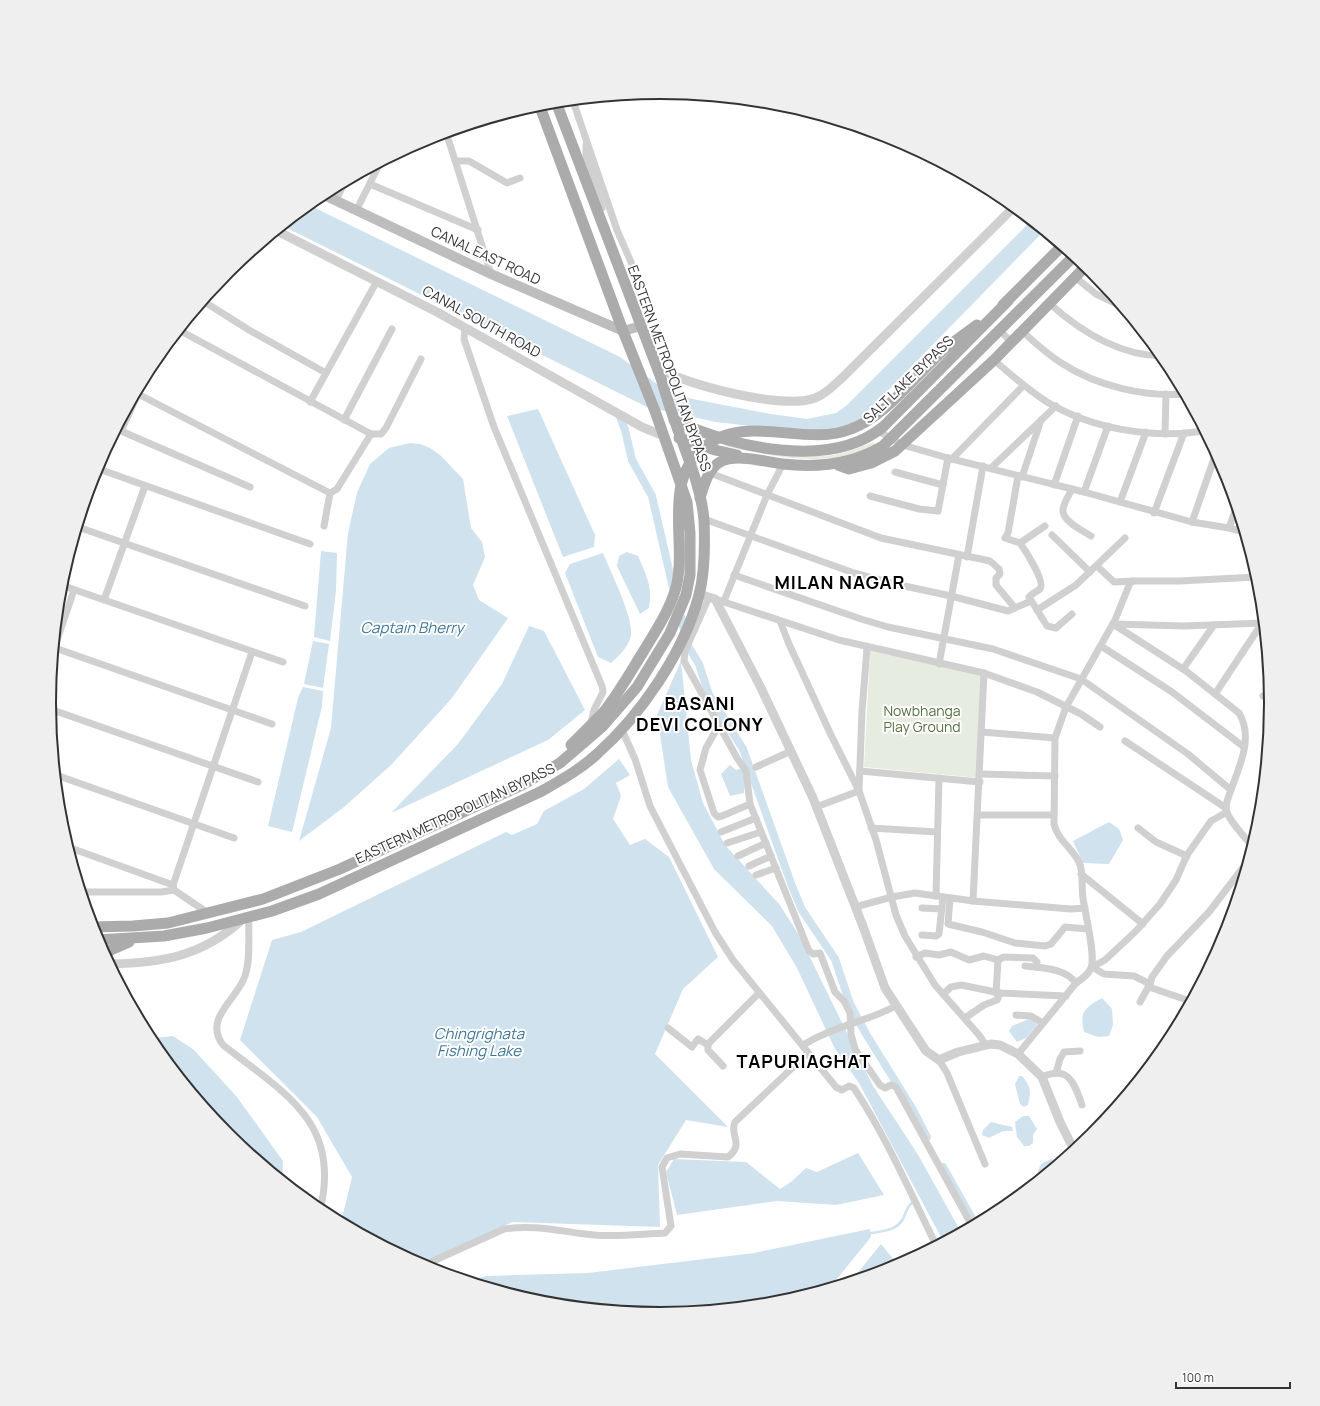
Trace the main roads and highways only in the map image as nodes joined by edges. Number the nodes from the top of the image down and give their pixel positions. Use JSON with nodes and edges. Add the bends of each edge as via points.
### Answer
{"nodes":[{"id":1,"x":558,"y":108,"type":"edge"},
{"id":2,"x":542,"y":111,"type":"edge"},
{"id":3,"x":330,"y":197,"type":"edge"},
{"id":4,"x":1059,"y":250,"type":"edge"},
{"id":5,"x":1070,"y":260,"type":"edge"},
{"id":6,"x":1081,"y":271,"type":"edge"},
{"id":7,"x":1008,"y":301,"type":"junction"},
{"id":8,"x":641,"y":326,"type":"junction"},
{"id":9,"x":623,"y":331,"type":"junction"},
{"id":10,"x":673,"y":415,"type":"junction"},
{"id":11,"x":659,"y":423,"type":"junction"},
{"id":12,"x":664,"y":436,"type":"junction"},
{"id":13,"x":682,"y":438,"type":"junction"},
{"id":14,"x":757,"y":459,"type":"junction"},
{"id":15,"x":833,"y":464,"type":"junction"},
{"id":16,"x":700,"y":498,"type":"junction"},
{"id":17,"x":606,"y":716,"type":"junction"},
{"id":18,"x":535,"y":778,"type":"junction"},
{"id":19,"x":99,"y":927,"type":"edge"},
{"id":20,"x":137,"y":939,"type":"junction"},
{"id":21,"x":105,"y":940,"type":"edge"},
{"id":22,"x":109,"y":951,"type":"edge"}],
"edges":[{"from":1,"to":8,"type":"main road","name":"EASTERN METROPOLITAN BYPASS"},
{"from":2,"to":9,"type":"main road","name":"EASTERN METROPOLITAN BYPASS"},
{"from":3,"to":9,"type":"main road","name":"CANAL EAST ROAD","via":[[491,274]]},
{"from":4,"to":7,"type":"main road"},
{"from":5,"to":15,"type":"main road","via":[[891,439],[870,454]]},
{"from":6,"to":15,"type":"main road","via":[[994,360],[903,445],[870,463],[848,469]]},
{"from":7,"to":10,"type":"main road","name":"SALT LAKE BYPASS","via":[[878,431],[864,440],[840,448],[792,450],[758,446],[694,430]]},
{"from":7,"to":17,"type":"main road","bridge":true,"via":[[947,347],[871,419],[850,430],[827,435],[736,432],[724,435],[702,449],[687,470],[681,489],[678,514],[679,571],[671,604]]},
{"from":8,"to":9,"type":"main road"},
{"from":8,"to":10,"type":"main road","name":"EASTERN METROPOLITAN BYPASS"},
{"from":9,"to":11,"type":"main road","name":"EASTERN METROPOLITAN BYPASS"},
{"from":10,"to":11,"type":"main road"},
{"from":10,"to":13,"type":"main road","name":"EASTERN METROPOLITAN BYPASS"},
{"from":11,"to":12,"type":"main road","name":"EASTERN METROPOLITAN BYPASS"},
{"from":12,"to":13,"type":"main road"},
{"from":12,"to":17,"type":"main road","name":"EASTERN METROPOLITAN BYPASS","via":[[683,487],[689,517],[688,588],[670,633],[637,687]]},
{"from":13,"to":14,"type":"main road","via":[[715,450]]},
{"from":13,"to":16,"type":"main road","name":"EASTERN METROPOLITAN BYPASS"},
{"from":14,"to":15,"type":"main road","via":[[783,464]]},
{"from":14,"to":16,"type":"main road","via":[[726,459],[719,462],[705,480]]},
{"from":16,"to":20,"type":"main road","name":"EASTERN METROPOLITAN BYPASS","via":[[704,519],[703,564],[712,598],[695,619],[669,663],[624,728],[577,770],[542,791],[319,894],[272,911],[200,930]]},
{"from":17,"to":18,"type":"main road","name":"EASTERN METROPOLITAN BYPASS","via":[[591,725]]},
{"from":17,"to":18,"type":"main road","name":"EASTERN METROPOLITAN BYPASS","via":[[571,755]]},
{"from":18,"to":19,"type":"main road","name":"EASTERN METROPOLITAN BYPASS","via":[[316,879],[263,899],[177,921]]},
{"from":20,"to":21,"type":"main road","name":"EASTERN METROPOLITAN BYPASS"},
{"from":20,"to":22,"type":"main road"}]}
